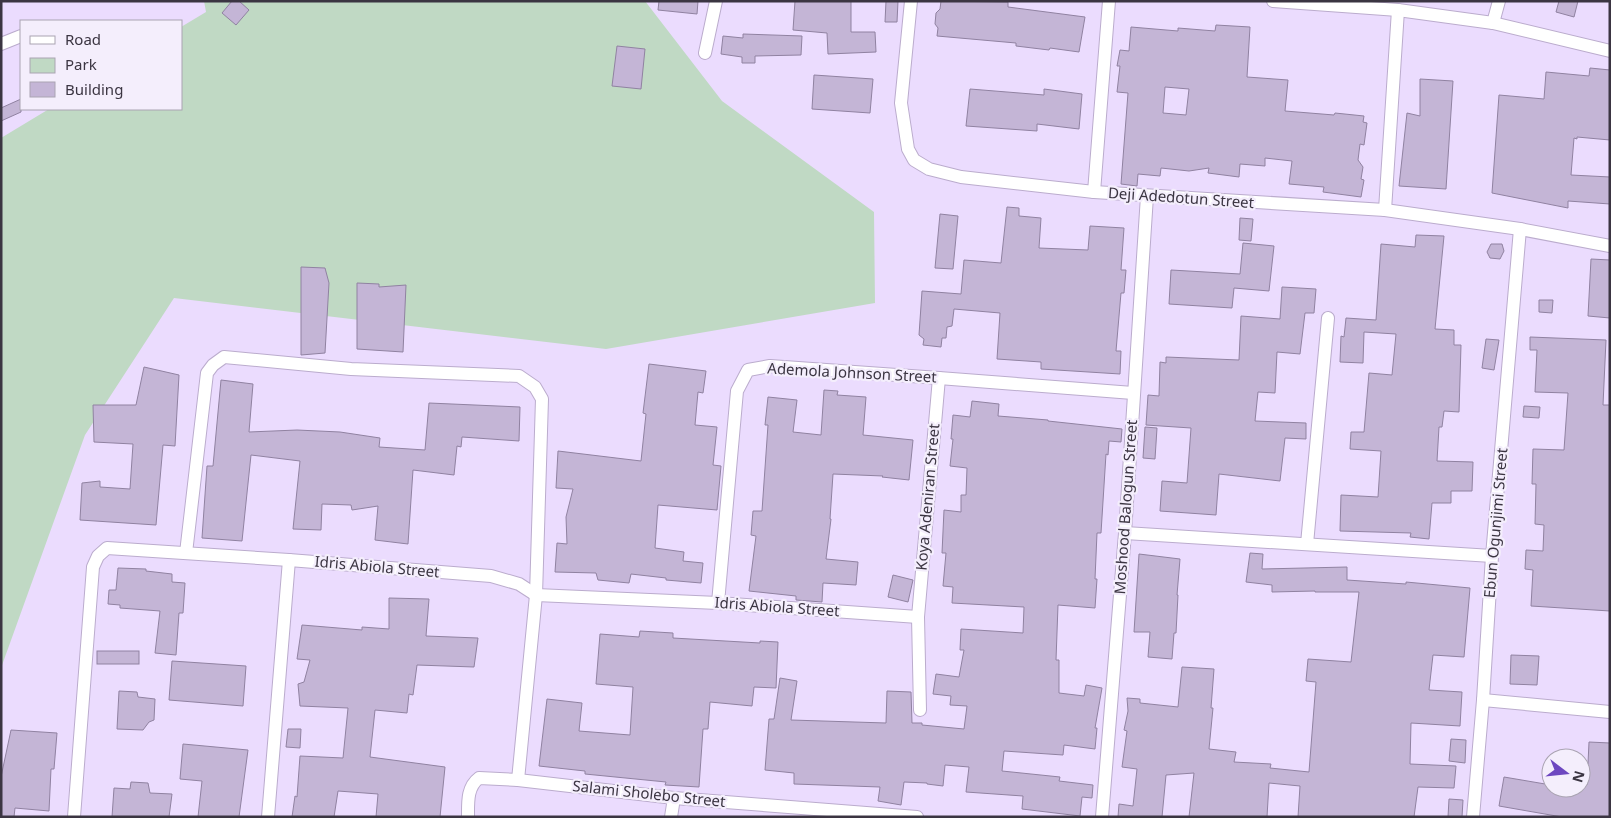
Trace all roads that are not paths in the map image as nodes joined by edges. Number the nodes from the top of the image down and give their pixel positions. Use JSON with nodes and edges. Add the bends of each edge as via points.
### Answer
{"nodes":[{"id":1,"x":716,"y":1,"type":"edge"},
{"id":2,"x":911,"y":1,"type":"edge"},
{"id":3,"x":1109,"y":1,"type":"edge"},
{"id":4,"x":1273,"y":1,"type":"edge"},
{"id":5,"x":1499,"y":1,"type":"edge"},
{"id":6,"x":1303,"y":2,"type":"edge"},
{"id":7,"x":1398,"y":10,"type":"junction"},
{"id":8,"x":1494,"y":23,"type":"junction"},
{"id":9,"x":20,"y":36,"type":"edge"},
{"id":10,"x":1,"y":44,"type":"edge"},
{"id":11,"x":1610,"y":51,"type":"edge"},
{"id":12,"x":705,"y":52,"type":"dead end"},
{"id":13,"x":1094,"y":192,"type":"junction"},
{"id":14,"x":1147,"y":196,"type":"junction"},
{"id":15,"x":1385,"y":210,"type":"junction"},
{"id":16,"x":1520,"y":229,"type":"junction"},
{"id":17,"x":1610,"y":246,"type":"edge"},
{"id":18,"x":1328,"y":318,"type":"dead end"},
{"id":19,"x":938,"y":378,"type":"junction"},
{"id":20,"x":1133,"y":393,"type":"junction"},
{"id":21,"x":1125,"y":533,"type":"junction"},
{"id":22,"x":1307,"y":544,"type":"junction"},
{"id":23,"x":186,"y":553,"type":"junction"},
{"id":24,"x":1492,"y":556,"type":"junction"},
{"id":25,"x":288,"y":560,"type":"junction"},
{"id":26,"x":536,"y":595,"type":"junction"},
{"id":27,"x":718,"y":603,"type":"junction"},
{"id":28,"x":918,"y":617,"type":"junction"},
{"id":29,"x":1483,"y":700,"type":"junction"},
{"id":30,"x":920,"y":710,"type":"dead end"},
{"id":31,"x":1610,"y":712,"type":"edge"},
{"id":32,"x":518,"y":780,"type":"junction"},
{"id":33,"x":674,"y":798,"type":"junction"},
{"id":34,"x":876,"y":815,"type":"edge"},
{"id":35,"x":74,"y":817,"type":"edge"},
{"id":36,"x":268,"y":817,"type":"edge"},
{"id":37,"x":468,"y":817,"type":"edge"},
{"id":38,"x":671,"y":817,"type":"edge"},
{"id":39,"x":917,"y":817,"type":"edge"},
{"id":40,"x":1102,"y":817,"type":"edge"},
{"id":41,"x":1473,"y":817,"type":"edge"}],
"edges":[{"from":1,"to":12,"type":"street"},
{"from":2,"to":13,"type":"street","name":"Deji Adedotun Street","via":[[901,103],[908,149],[914,160],[929,169],[961,177]]},
{"from":3,"to":13,"type":"street"},
{"from":4,"to":6,"type":"street"},
{"from":5,"to":8,"type":"street"},
{"from":6,"to":7,"type":"street"},
{"from":7,"to":8,"type":"street"},
{"from":7,"to":15,"type":"street"},
{"from":8,"to":11,"type":"street"},
{"from":9,"to":10,"type":"street"},
{"from":13,"to":14,"type":"street","name":"Deji Adedotun Street"},
{"from":14,"to":15,"type":"street","name":"Deji Adedotun Street"},
{"from":14,"to":20,"type":"street","name":"Moshood Balogun Street"},
{"from":15,"to":16,"type":"street","name":"Deji Adedotun Street"},
{"from":16,"to":17,"type":"street","name":"Deji Adedotun Street"},
{"from":16,"to":24,"type":"street","name":"Ebun Ogunjimi Street"},
{"from":18,"to":22,"type":"street"},
{"from":19,"to":20,"type":"street","name":"Ademola Johnson Street"},
{"from":19,"to":27,"type":"street","name":"Ademola Johnson Street","via":[[770,366],[748,370],[737,391]]},
{"from":19,"to":28,"type":"street","name":"Koya Adeniran Street"},
{"from":20,"to":21,"type":"street","name":"Moshood Balogun Street"},
{"from":21,"to":22,"type":"street"},
{"from":21,"to":40,"type":"street","name":"Moshood Balogun Street"},
{"from":22,"to":24,"type":"street"},
{"from":23,"to":25,"type":"street","name":"Idris Abiola Street"},
{"from":23,"to":26,"type":"street","via":[[206,373],[224,357],[351,369],[519,376],[535,387],[542,399]]},
{"from":23,"to":35,"type":"street","name":"Idris Abiola Street","via":[[107,548],[93,567]]},
{"from":24,"to":29,"type":"street","name":"Ebun Ogunjimi Street"},
{"from":25,"to":26,"type":"street","name":"Idris Abiola Street","via":[[491,576],[519,584]]},
{"from":25,"to":36,"type":"street"},
{"from":26,"to":27,"type":"street","name":"Idris Abiola Street"},
{"from":26,"to":28,"type":"street"},
{"from":26,"to":32,"type":"street"},
{"from":27,"to":28,"type":"street","name":"Idris Abiola Street"},
{"from":28,"to":30,"type":"street","name":"Koya Adeniran Street"},
{"from":29,"to":31,"type":"street"},
{"from":29,"to":41,"type":"street","name":"Ebun Ogunjimi Street"},
{"from":32,"to":33,"type":"street","name":"Salami Sholebo Street"},
{"from":32,"to":37,"type":"street","name":"Salami Sholebo Street","via":[[479,778],[473,782],[469,791]]},
{"from":33,"to":34,"type":"street","name":"Salami Sholebo Street"},
{"from":33,"to":38,"type":"street"},
{"from":34,"to":39,"type":"street","name":"Salami Sholebo Street"}]}
